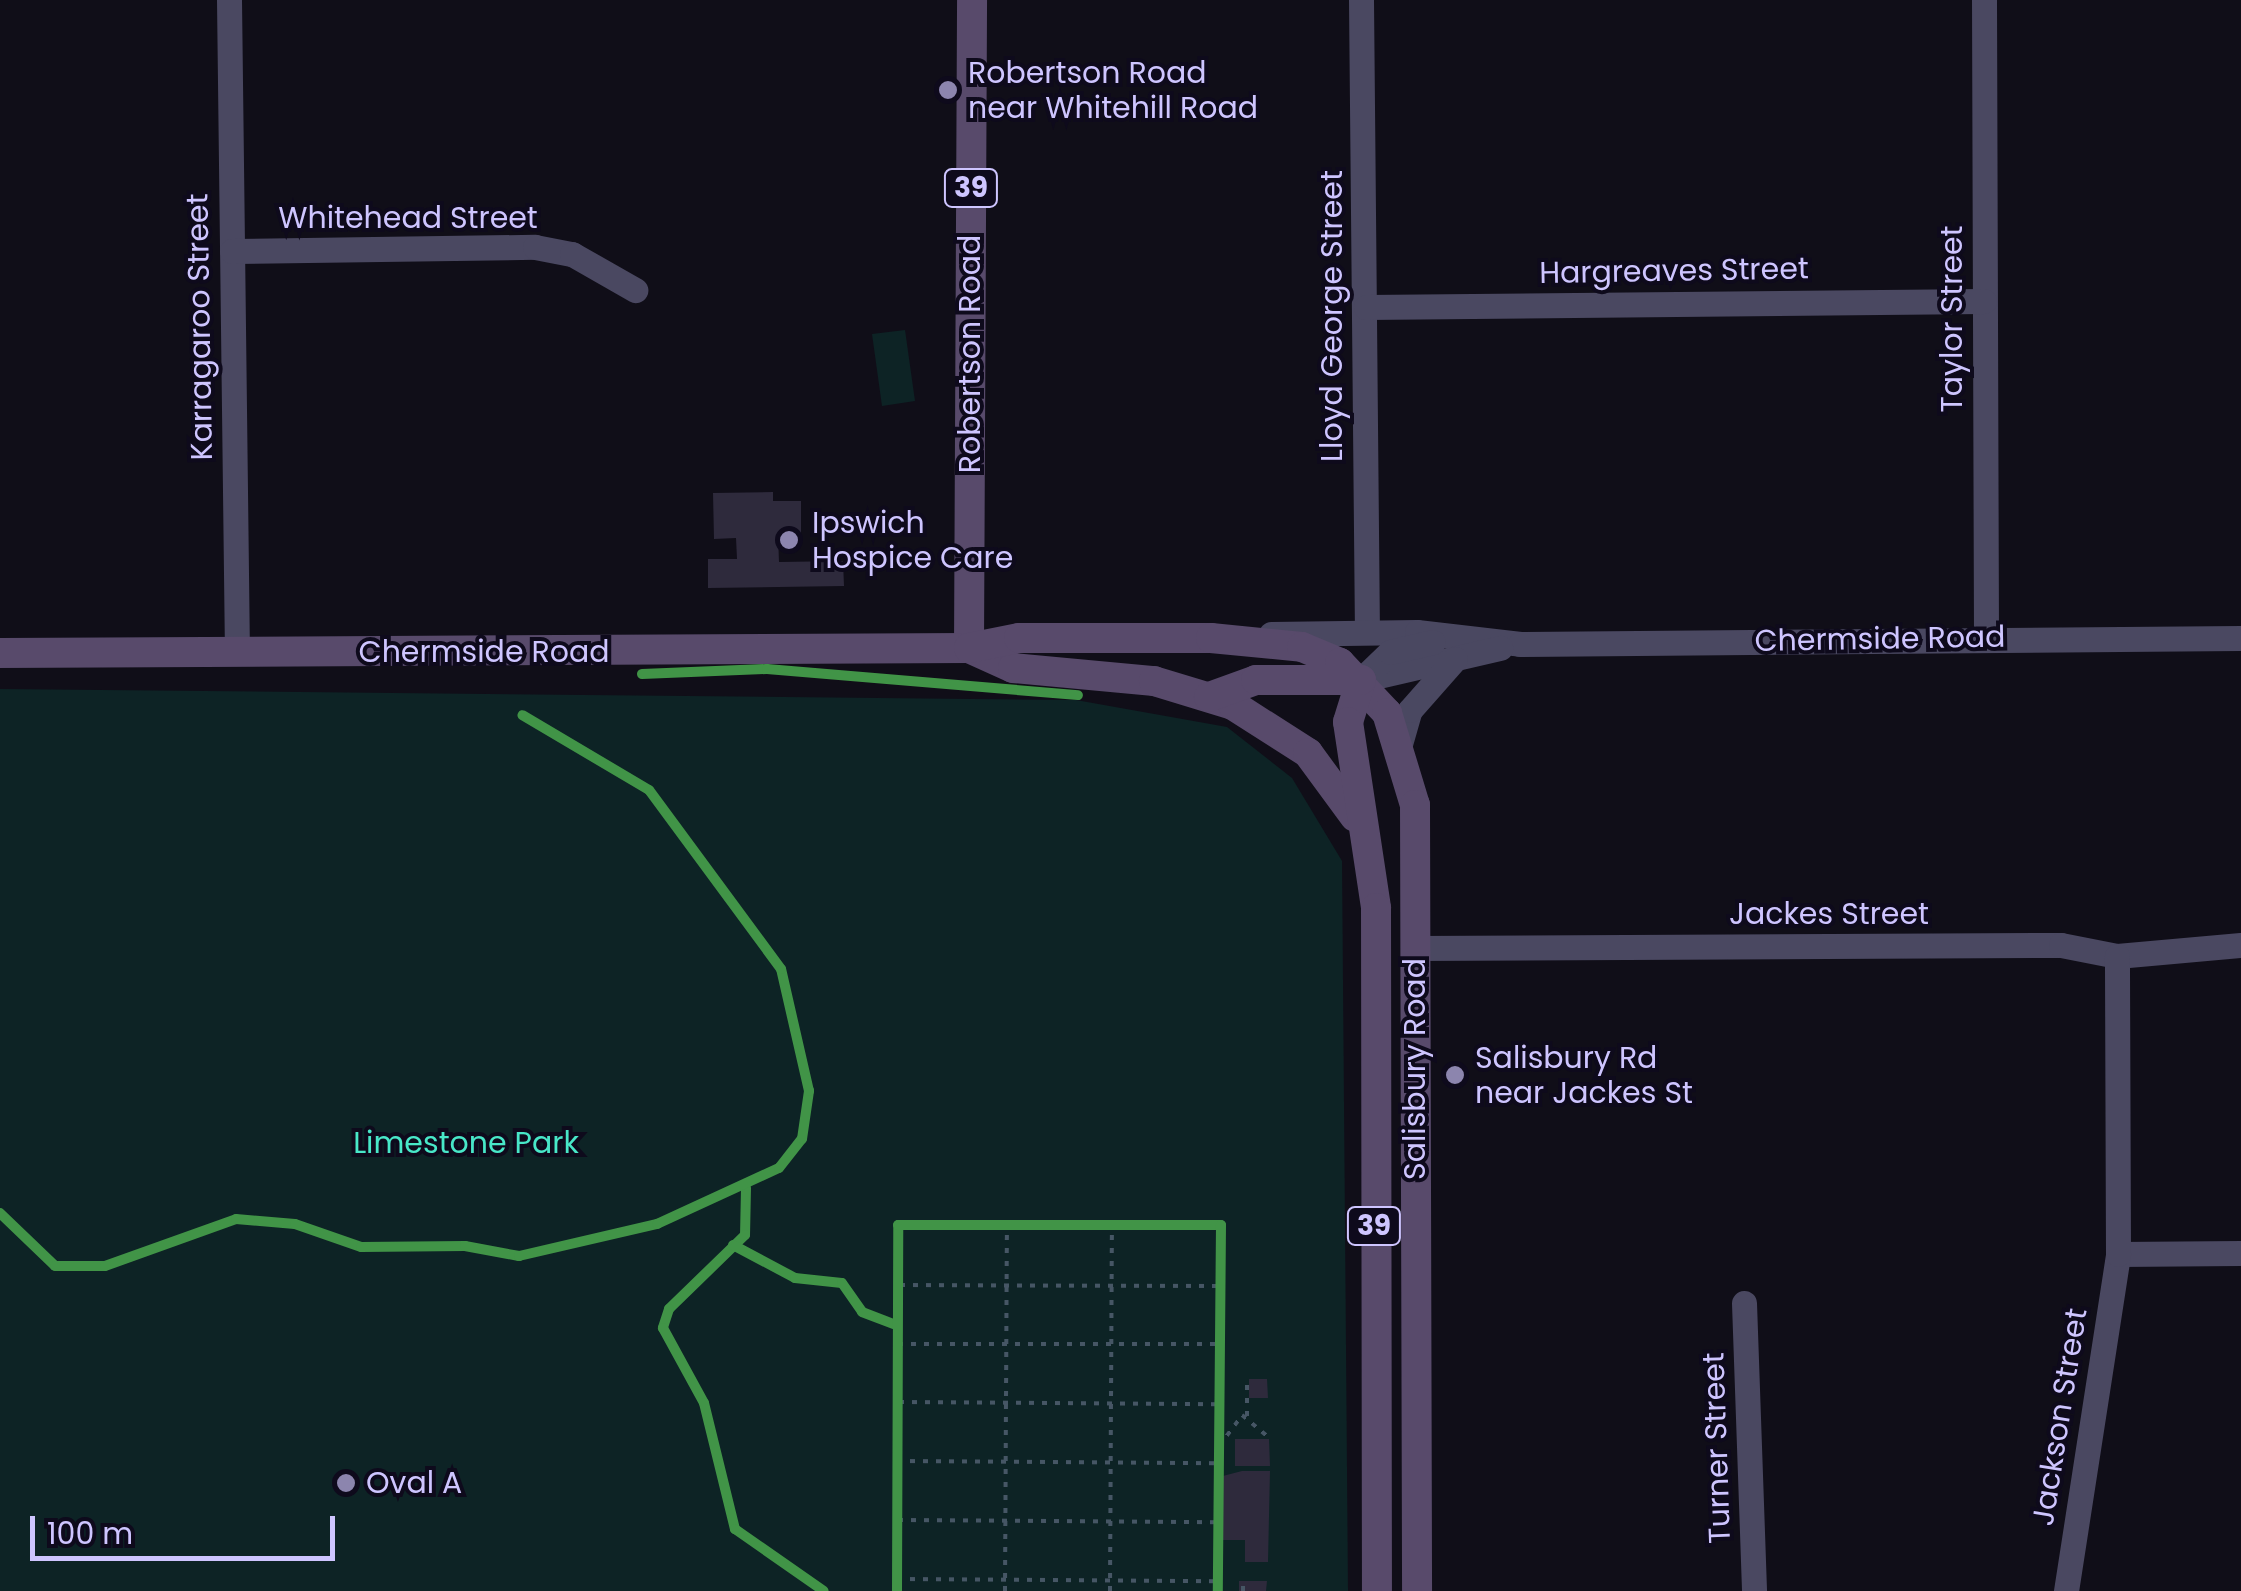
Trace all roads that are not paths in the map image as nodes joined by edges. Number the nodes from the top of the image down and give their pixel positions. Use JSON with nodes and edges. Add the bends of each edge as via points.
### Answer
{"nodes":[{"id":1,"x":229,"y":0,"type":"edge"},
{"id":2,"x":972,"y":0,"type":"edge"},
{"id":3,"x":1361,"y":0,"type":"edge"},
{"id":4,"x":1984,"y":0,"type":"edge"},
{"id":5,"x":232,"y":251,"type":"junction"},
{"id":6,"x":635,"y":290,"type":"dead end"},
{"id":7,"x":1984,"y":301,"type":"junction"},
{"id":8,"x":1366,"y":307,"type":"junction"},
{"id":9,"x":1367,"y":632,"type":"junction"},
{"id":10,"x":1986,"y":637,"type":"junction"},
{"id":11,"x":1211,"y":638,"type":"junction"},
{"id":12,"x":2241,"y":638,"type":"edge"},
{"id":13,"x":1463,"y":647,"type":"junction"},
{"id":14,"x":969,"y":648,"type":"junction"},
{"id":15,"x":0,"y":653,"type":"edge"},
{"id":16,"x":237,"y":653,"type":"junction"},
{"id":17,"x":1361,"y":680,"type":"junction"},
{"id":18,"x":1204,"y":696,"type":"junction"},
{"id":19,"x":1400,"y":744,"type":"junction"},
{"id":20,"x":1372,"y":862,"type":"junction"},
{"id":21,"x":2241,"y":945,"type":"edge"},
{"id":22,"x":1376,"y":946,"type":"junction"},
{"id":23,"x":1415,"y":948,"type":"junction"},
{"id":24,"x":2117,"y":956,"type":"junction"},
{"id":25,"x":2241,"y":1253,"type":"edge"},
{"id":26,"x":2118,"y":1254,"type":"junction"},
{"id":27,"x":1744,"y":1303,"type":"dead end"},
{"id":28,"x":1377,"y":1591,"type":"edge"},
{"id":29,"x":1417,"y":1591,"type":"edge"},
{"id":30,"x":1754,"y":1591,"type":"edge"},
{"id":31,"x":2066,"y":1591,"type":"edge"}],
"edges":[{"from":1,"to":5,"type":"street","name":"Karragaroo Street"},
{"from":2,"to":14,"type":"main road","name":"Robertson Road","number":"39"},
{"from":3,"to":8,"type":"street","name":"Lloyd George Street"},
{"from":4,"to":7,"type":"street","name":"Taylor Street"},
{"from":5,"to":6,"type":"street","name":"Whitehead Street","via":[[535,246],[572,254]]},
{"from":5,"to":16,"type":"street","name":"Karragaroo Street"},
{"from":7,"to":8,"type":"street","name":"Hargreaves Street"},
{"from":7,"to":10,"type":"street","name":"Taylor Street"},
{"from":8,"to":9,"type":"street","name":"Lloyd George Street"},
{"from":9,"to":11,"type":"street","name":"Chermside Road"},
{"from":9,"to":13,"type":"street","name":"Chermside Road"},
{"from":10,"to":12,"type":"street","name":"Chermside Road"},
{"from":10,"to":13,"type":"street","name":"Chermside Road"},
{"from":11,"to":14,"type":"main road","name":"Chermside Road","number":"39","via":[[1018,638]]},
{"from":11,"to":17,"type":"main road","name":"Salisbury Road","number":"39","via":[[1302,647]]},
{"from":13,"to":17,"type":"street","name":"Chermside Road"},
{"from":13,"to":19,"type":"street","via":[[1410,710]]},
{"from":14,"to":16,"type":"main road","name":"Chermside Road"},
{"from":14,"to":18,"type":"main road","name":"Chermside Road","number":"39","via":[[1013,668]]},
{"from":15,"to":16,"type":"main road","name":"Chermside Road"},
{"from":17,"to":18,"type":"main road","name":"Chermside Road","via":[[1256,680]]},
{"from":17,"to":19,"type":"main road","name":"Salisbury Road","number":"39"},
{"from":17,"to":20,"type":"main road","name":"Salisbury Road","via":[[1350,700],[1348,748]]},
{"from":18,"to":20,"type":"main road","name":"Salisbury Road","number":"39","via":[[1308,752],[1345,798]]},
{"from":19,"to":23,"type":"main road","name":"Salisbury Road","number":"39","via":[[1415,805]]},
{"from":20,"to":22,"type":"main road","name":"Salisbury Road","number":"39"},
{"from":21,"to":24,"type":"street","name":"Jackes Street"},
{"from":22,"to":23,"type":"main road"},
{"from":22,"to":28,"type":"main road","name":"Salisbury Road","number":"39"},
{"from":23,"to":24,"type":"street","name":"Jackes Street","via":[[2061,945]]},
{"from":23,"to":29,"type":"main road","name":"Salisbury Road","number":"39"},
{"from":24,"to":26,"type":"street","name":"Jackson Street"},
{"from":25,"to":26,"type":"street"},
{"from":26,"to":31,"type":"street","name":"Jackson Street"},
{"from":27,"to":30,"type":"street","name":"Turner Street"}]}
